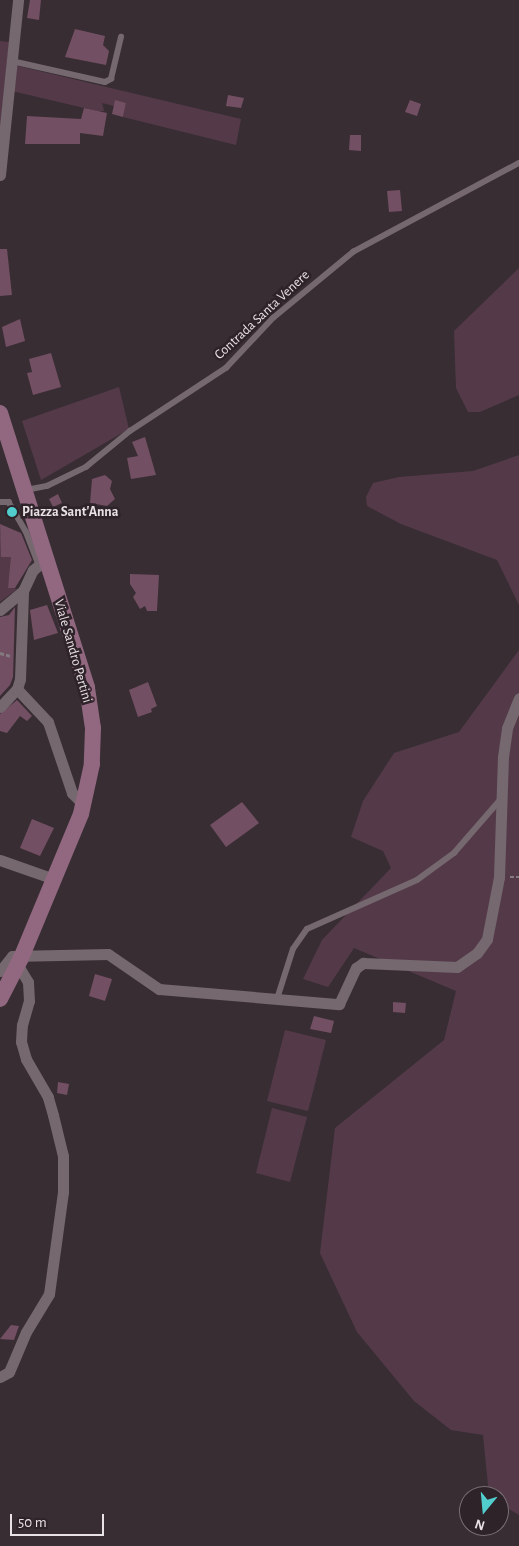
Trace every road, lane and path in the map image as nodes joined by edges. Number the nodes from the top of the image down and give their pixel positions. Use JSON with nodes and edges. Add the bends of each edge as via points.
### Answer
{"nodes":[{"id":1,"x":18,"y":0,"type":"edge"},
{"id":2,"x":121,"y":38,"type":"dead end"},
{"id":3,"x":12,"y":61,"type":"junction"},
{"id":4,"x":519,"y":163,"type":"edge"},
{"id":5,"x":0,"y":174,"type":"edge"},
{"id":6,"x":2,"y":423,"type":"edge"},
{"id":7,"x":26,"y":490,"type":"junction"},
{"id":8,"x":0,"y":502,"type":"edge"},
{"id":9,"x":42,"y":562,"type":"junction"},
{"id":10,"x":23,"y":591,"type":"junction"},
{"id":11,"x":0,"y":610,"type":"edge"},
{"id":12,"x":17,"y":689,"type":"junction"},
{"id":13,"x":519,"y":698,"type":"edge"},
{"id":14,"x":0,"y":708,"type":"edge"},
{"id":15,"x":501,"y":798,"type":"junction"},
{"id":16,"x":83,"y":804,"type":"junction"},
{"id":17,"x":0,"y":860,"type":"edge"},
{"id":18,"x":54,"y":879,"type":"junction"},
{"id":19,"x":19,"y":961,"type":"junction"},
{"id":20,"x":0,"y":971,"type":"edge"},
{"id":21,"x":0,"y":999,"type":"edge"},
{"id":22,"x":277,"y":999,"type":"junction"},
{"id":23,"x":0,"y":1378,"type":"edge"}],
"edges":[{"from":1,"to":3,"type":"street"},
{"from":2,"to":3,"type":"lane","via":[[111,79],[105,82]]},
{"from":3,"to":5,"type":"street"},
{"from":4,"to":7,"type":"lane","name":"Contrada Santa Venere","via":[[353,252],[273,318],[226,368],[130,431],[86,467],[47,486]]},
{"from":6,"to":7,"type":"street","name":"Viale Sandro Pertini"},
{"from":7,"to":9,"type":"street","name":"Viale Sandro Pertini"},
{"from":8,"to":9,"type":"lane","via":[[9,502]]},
{"from":9,"to":10,"type":"street"},
{"from":9,"to":16,"type":"street","name":"Viale Sandro Pertini","via":[[87,688],[92,764]]},
{"from":10,"to":11,"type":"street"},
{"from":10,"to":12,"type":"street"},
{"from":12,"to":14,"type":"street"},
{"from":12,"to":16,"type":"street","via":[[48,722],[72,793]]},
{"from":13,"to":15,"type":"street","via":[[507,728]]},
{"from":15,"to":22,"type":"lane","via":[[454,853],[417,880],[306,929],[293,949]]},
{"from":15,"to":22,"type":"street","via":[[499,877],[487,939],[478,953],[457,966],[363,963],[356,968],[339,1004]]},
{"from":16,"to":18,"type":"street","name":"Viale Sandro Pertini"},
{"from":17,"to":18,"type":"street"},
{"from":18,"to":19,"type":"street","name":"Viale Sandro Pertini"},
{"from":19,"to":20,"type":"street","via":[[12,956]]},
{"from":19,"to":21,"type":"street","name":"Viale Sandro Pertini"},
{"from":19,"to":22,"type":"street","via":[[108,954],[159,989]]},
{"from":19,"to":23,"type":"street","via":[[28,982],[29,1001],[21,1042],[26,1059],[48,1097],[63,1156],[63,1192],[49,1294],[26,1332],[13,1365]]}]}
